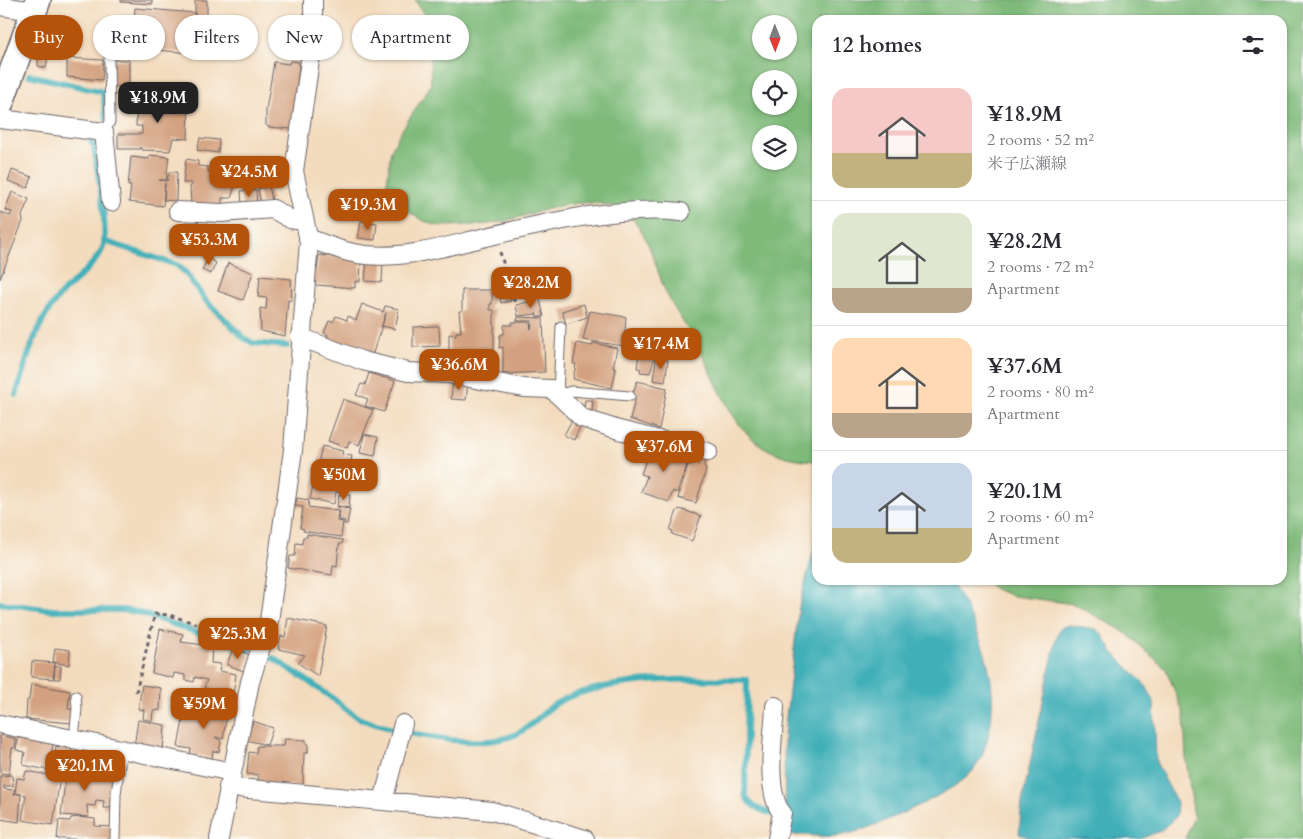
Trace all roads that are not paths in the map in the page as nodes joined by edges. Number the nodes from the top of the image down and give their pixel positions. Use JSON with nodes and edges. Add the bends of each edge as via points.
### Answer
{"nodes":[{"id":1,"x":313,"y":0,"type":"edge"},
{"id":2,"x":0,"y":6,"type":"edge"},
{"id":3,"x":36,"y":6,"type":"edge"},
{"id":4,"x":109,"y":60,"type":"edge"},
{"id":5,"x":0,"y":105,"type":"edge"},
{"id":6,"x":0,"y":119,"type":"edge"},
{"id":7,"x":104,"y":132,"type":"junction"},
{"id":8,"x":111,"y":202,"type":"dead end"},
{"id":9,"x":178,"y":211,"type":"dead end"},
{"id":10,"x":681,"y":212,"type":"dead end"},
{"id":11,"x":306,"y":229,"type":"junction"},
{"id":12,"x":560,"y":326,"type":"dead end"},
{"id":13,"x":300,"y":337,"type":"junction"},
{"id":14,"x":558,"y":395,"type":"junction"},
{"id":15,"x":630,"y":396,"type":"dead end"},
{"id":16,"x":708,"y":452,"type":"dead end"},
{"id":17,"x":76,"y":696,"type":"dead end"},
{"id":18,"x":775,"y":706,"type":"dead end"},
{"id":19,"x":0,"y":724,"type":"edge"},
{"id":20,"x":403,"y":724,"type":"dead end"},
{"id":21,"x":74,"y":738,"type":"junction"},
{"id":22,"x":122,"y":748,"type":"junction"},
{"id":23,"x":230,"y":780,"type":"junction"},
{"id":24,"x":383,"y":801,"type":"junction"},
{"id":25,"x":780,"y":825,"type":"edge"},
{"id":26,"x":115,"y":839,"type":"edge"},
{"id":27,"x":219,"y":839,"type":"edge"},
{"id":28,"x":585,"y":839,"type":"edge"}],
"edges":[{"from":1,"to":11,"type":"street","via":[[313,40],[294,171]]},
{"from":2,"to":3,"type":"street"},
{"from":3,"to":5,"type":"main road"},
{"from":4,"to":7,"type":"lane","via":[[110,122]]},
{"from":6,"to":7,"type":"street"},
{"from":7,"to":8,"type":"street"},
{"from":9,"to":11,"type":"street","via":[[221,213],[273,209]]},
{"from":10,"to":11,"type":"street","via":[[638,211],[537,224],[429,251],[393,256],[342,251]]},
{"from":11,"to":13,"type":"street"},
{"from":12,"to":14,"type":"lane"},
{"from":13,"to":14,"type":"street","via":[[363,361],[408,372],[449,374],[524,388],[552,389]]},
{"from":13,"to":23,"type":"street","via":[[293,450],[269,621],[250,682]]},
{"from":14,"to":15,"type":"lane","via":[[570,390]]},
{"from":14,"to":16,"type":"street","via":[[582,418]]},
{"from":17,"to":21,"type":"lane"},
{"from":18,"to":25,"type":"street","via":[[772,784]]},
{"from":19,"to":21,"type":"street"},
{"from":20,"to":24,"type":"street"},
{"from":21,"to":22,"type":"street"},
{"from":22,"to":23,"type":"street"},
{"from":22,"to":26,"type":"lane"},
{"from":23,"to":24,"type":"street"},
{"from":23,"to":27,"type":"street"},
{"from":24,"to":28,"type":"street","via":[[492,811]]}]}
